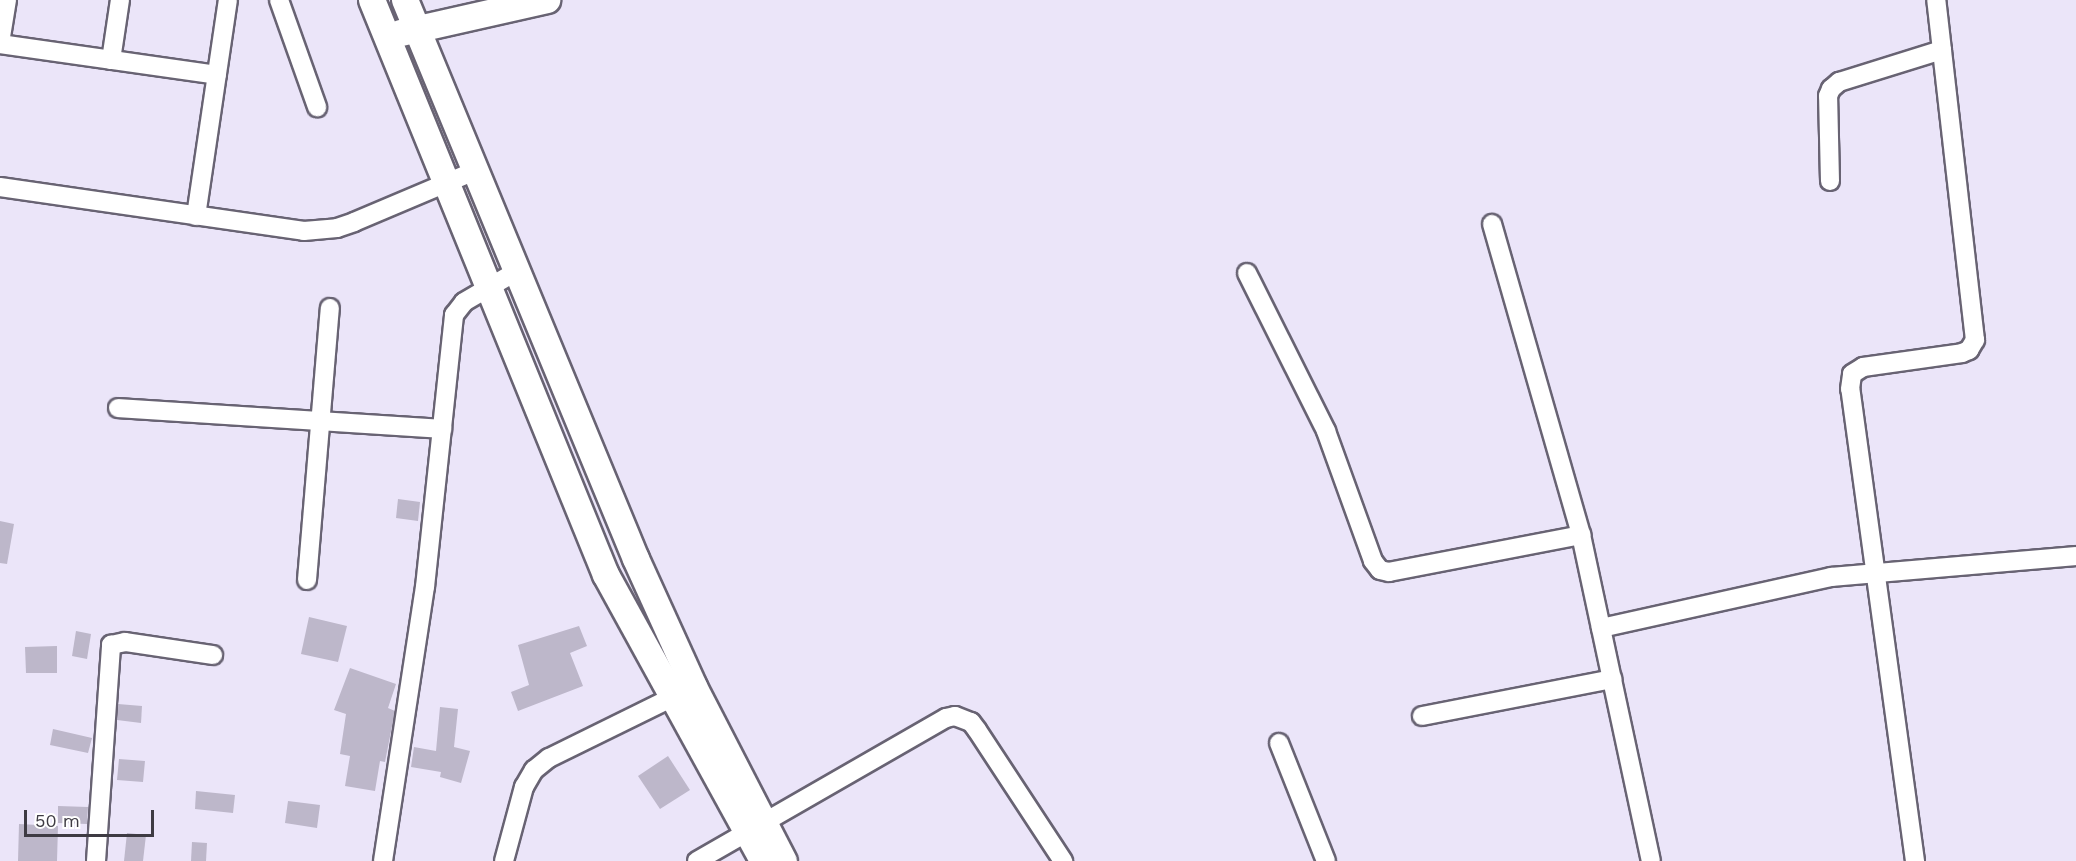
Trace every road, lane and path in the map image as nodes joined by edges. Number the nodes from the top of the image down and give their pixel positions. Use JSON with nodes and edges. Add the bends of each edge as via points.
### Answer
{"nodes":[{"id":1,"x":7,"y":0,"type":"edge"},
{"id":2,"x":120,"y":0,"type":"edge"},
{"id":3,"x":228,"y":0,"type":"edge"},
{"id":4,"x":279,"y":0,"type":"edge"},
{"id":5,"x":372,"y":0,"type":"edge"},
{"id":6,"x":405,"y":0,"type":"edge"},
{"id":7,"x":547,"y":0,"type":"edge"},
{"id":8,"x":1936,"y":0,"type":"edge"},
{"id":9,"x":417,"y":28,"type":"junction"},
{"id":10,"x":387,"y":37,"type":"junction"},
{"id":11,"x":0,"y":44,"type":"edge"},
{"id":12,"x":1942,"y":50,"type":"junction"},
{"id":13,"x":111,"y":60,"type":"junction"},
{"id":14,"x":217,"y":75,"type":"junction"},
{"id":15,"x":317,"y":107,"type":"dead end"},
{"id":16,"x":475,"y":171,"type":"junction"},
{"id":17,"x":1830,"y":181,"type":"dead end"},
{"id":18,"x":446,"y":183,"type":"junction"},
{"id":19,"x":0,"y":187,"type":"edge"},
{"id":20,"x":196,"y":216,"type":"junction"},
{"id":21,"x":1492,"y":224,"type":"dead end"},
{"id":22,"x":517,"y":271,"type":"junction"},
{"id":23,"x":1247,"y":273,"type":"dead end"},
{"id":24,"x":489,"y":287,"type":"junction"},
{"id":25,"x":330,"y":308,"type":"dead end"},
{"id":26,"x":118,"y":408,"type":"dead end"},
{"id":27,"x":321,"y":421,"type":"junction"},
{"id":28,"x":442,"y":429,"type":"junction"},
{"id":29,"x":1581,"y":536,"type":"junction"},
{"id":30,"x":2076,"y":556,"type":"edge"},
{"id":31,"x":1876,"y":573,"type":"junction"},
{"id":32,"x":307,"y":580,"type":"dead end"},
{"id":33,"x":1601,"y":628,"type":"junction"},
{"id":34,"x":213,"y":654,"type":"dead end"},
{"id":35,"x":1612,"y":680,"type":"junction"},
{"id":36,"x":673,"y":697,"type":"junction"},
{"id":37,"x":1422,"y":716,"type":"dead end"},
{"id":38,"x":1279,"y":743,"type":"dead end"},
{"id":39,"x":756,"y":828,"type":"junction"},
{"id":40,"x":96,"y":861,"type":"edge"},
{"id":41,"x":383,"y":861,"type":"edge"},
{"id":42,"x":504,"y":861,"type":"edge"},
{"id":43,"x":696,"y":861,"type":"edge"},
{"id":44,"x":763,"y":861,"type":"edge"},
{"id":45,"x":784,"y":861,"type":"edge"},
{"id":46,"x":1063,"y":861,"type":"edge"},
{"id":47,"x":1326,"y":861,"type":"edge"},
{"id":48,"x":1651,"y":861,"type":"edge"},
{"id":49,"x":1916,"y":861,"type":"edge"}],
"edges":[{"from":1,"to":11,"type":"street"},
{"from":2,"to":13,"type":"street"},
{"from":3,"to":14,"type":"street"},
{"from":4,"to":15,"type":"street"},
{"from":5,"to":10,"type":"street"},
{"from":6,"to":9,"type":"street"},
{"from":7,"to":9,"type":"street"},
{"from":8,"to":12,"type":"street"},
{"from":9,"to":10,"type":"street"},
{"from":9,"to":16,"type":"street"},
{"from":10,"to":18,"type":"street"},
{"from":11,"to":13,"type":"street"},
{"from":12,"to":17,"type":"street","via":[[1839,82],[1831,89]]},
{"from":12,"to":31,"type":"street","via":[[1975,340],[1969,350],[1962,352],[1863,367],[1852,374],[1850,389]]},
{"from":13,"to":14,"type":"street"},
{"from":14,"to":20,"type":"street"},
{"from":16,"to":18,"type":"street"},
{"from":16,"to":22,"type":"street"},
{"from":18,"to":20,"type":"street","via":[[354,222],[322,230],[279,229]]},
{"from":18,"to":24,"type":"street"},
{"from":19,"to":20,"type":"street"},
{"from":21,"to":29,"type":"street"},
{"from":22,"to":24,"type":"street"},
{"from":22,"to":39,"type":"street","via":[[636,559]]},
{"from":23,"to":29,"type":"street","via":[[1322,422],[1373,561],[1380,570],[1389,572]]},
{"from":24,"to":28,"type":"street","via":[[464,302],[454,315]]},
{"from":24,"to":36,"type":"street","via":[[606,575]]},
{"from":25,"to":27,"type":"street"},
{"from":26,"to":27,"type":"street"},
{"from":27,"to":28,"type":"street"},
{"from":27,"to":32,"type":"street"},
{"from":28,"to":41,"type":"street","via":[[425,587]]},
{"from":29,"to":33,"type":"street"},
{"from":30,"to":31,"type":"street"},
{"from":31,"to":33,"type":"street","via":[[1796,583]]},
{"from":31,"to":49,"type":"street"},
{"from":33,"to":35,"type":"street"},
{"from":34,"to":40,"type":"street","via":[[125,642],[111,645]]},
{"from":35,"to":37,"type":"street"},
{"from":35,"to":48,"type":"street"},
{"from":36,"to":39,"type":"street"},
{"from":36,"to":42,"type":"street","via":[[549,758],[534,770],[524,787]]},
{"from":38,"to":47,"type":"street"},
{"from":39,"to":43,"type":"street"},
{"from":39,"to":44,"type":"street"},
{"from":39,"to":45,"type":"street"},
{"from":39,"to":46,"type":"street","via":[[955,716],[971,722],[977,730]]}]}
